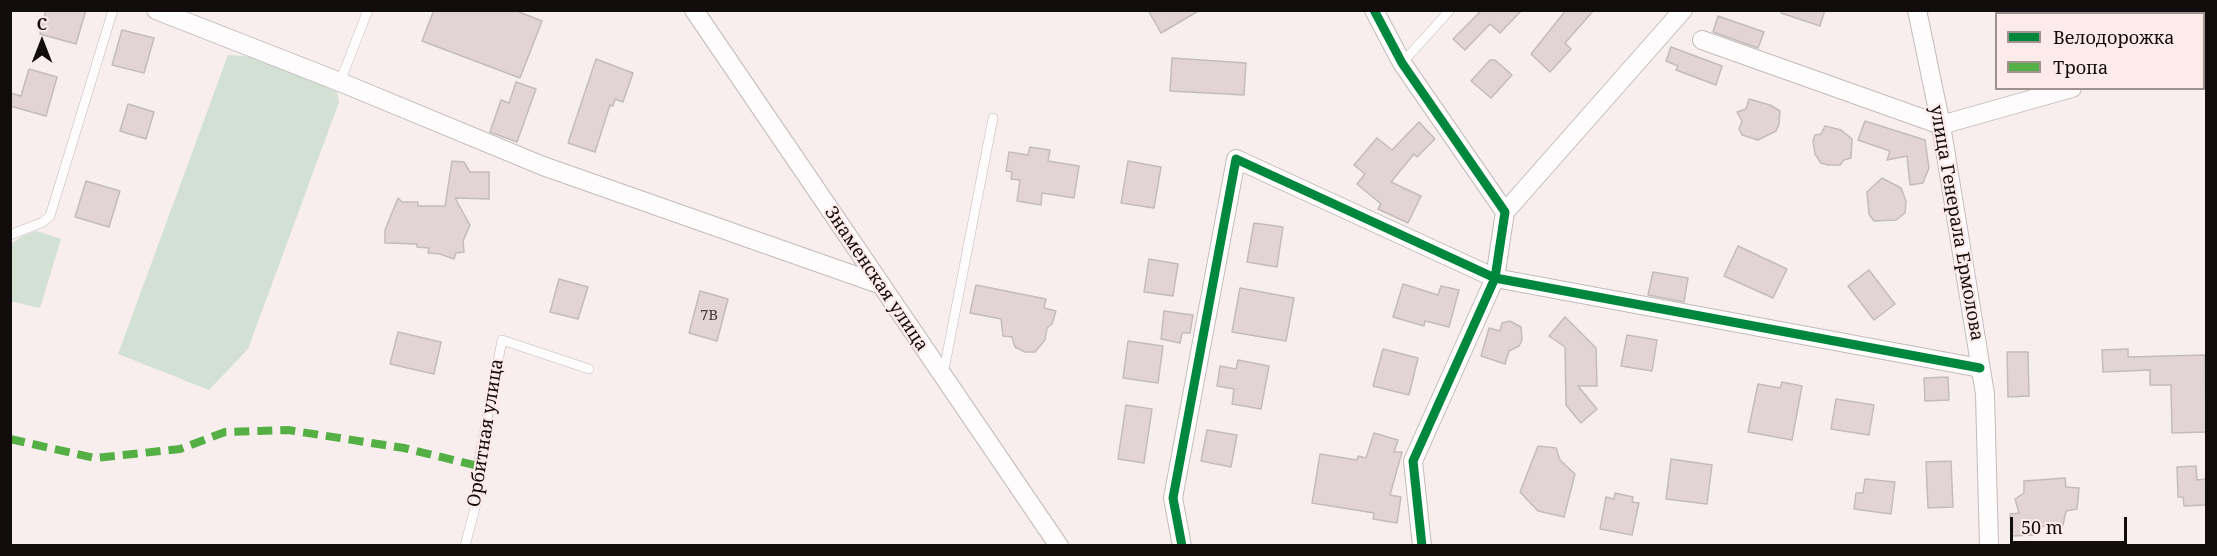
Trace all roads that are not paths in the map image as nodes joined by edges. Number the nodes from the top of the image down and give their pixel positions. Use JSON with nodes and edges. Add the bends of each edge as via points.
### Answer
{"nodes":[{"id":1,"x":113,"y":10,"type":"edge"},
{"id":2,"x":156,"y":10,"type":"edge"},
{"id":3,"x":369,"y":10,"type":"edge"},
{"id":4,"x":694,"y":10,"type":"edge"},
{"id":5,"x":1374,"y":10,"type":"edge"},
{"id":6,"x":1450,"y":10,"type":"edge"},
{"id":7,"x":1683,"y":10,"type":"edge"},
{"id":8,"x":1917,"y":10,"type":"edge"},
{"id":9,"x":1702,"y":40,"type":"dead end"},
{"id":10,"x":1402,"y":63,"type":"junction"},
{"id":11,"x":340,"y":82,"type":"junction"},
{"id":12,"x":2065,"y":90,"type":"edge"},
{"id":13,"x":993,"y":118,"type":"dead end"},
{"id":14,"x":1941,"y":124,"type":"junction"},
{"id":15,"x":1505,"y":212,"type":"junction"},
{"id":16,"x":10,"y":235,"type":"edge"},
{"id":17,"x":1496,"y":278,"type":"junction"},
{"id":18,"x":879,"y":284,"type":"junction"},
{"id":19,"x":1980,"y":368,"type":"junction"},
{"id":20,"x":589,"y":369,"type":"dead end"},
{"id":21,"x":943,"y":376,"type":"junction"},
{"id":22,"x":465,"y":546,"type":"edge"},
{"id":23,"x":1059,"y":546,"type":"edge"},
{"id":24,"x":1182,"y":546,"type":"edge"},
{"id":25,"x":1422,"y":546,"type":"edge"},
{"id":26,"x":1989,"y":546,"type":"edge"}],
"edges":[{"from":1,"to":16,"type":"lane","via":[[50,216]]},
{"from":2,"to":11,"type":"street"},
{"from":3,"to":11,"type":"lane"},
{"from":4,"to":18,"type":"street","name":"Знаменская улица"},
{"from":5,"to":10,"type":"street"},
{"from":6,"to":10,"type":"lane"},
{"from":7,"to":15,"type":"street"},
{"from":8,"to":14,"type":"street","name":"улица Генерала Ермолова"},
{"from":9,"to":14,"type":"street"},
{"from":10,"to":15,"type":"street"},
{"from":11,"to":18,"type":"street","via":[[543,166]]},
{"from":12,"to":14,"type":"street"},
{"from":13,"to":21,"type":"lane"},
{"from":14,"to":19,"type":"street","name":"улица Генерала Ермолова"},
{"from":15,"to":17,"type":"street"},
{"from":17,"to":19,"type":"street"},
{"from":17,"to":24,"type":"street","via":[[1236,159],[1173,498]]},
{"from":17,"to":25,"type":"street","via":[[1413,461]]},
{"from":18,"to":21,"type":"street","name":"Знаменская улица"},
{"from":19,"to":26,"type":"street","name":"улица Генерала Ермолова","via":[[1985,394]]},
{"from":20,"to":22,"type":"lane","name":"Орбитная улица","via":[[501,340],[478,466],[476,504]]},
{"from":21,"to":23,"type":"street","name":"Знаменская улица"}]}
